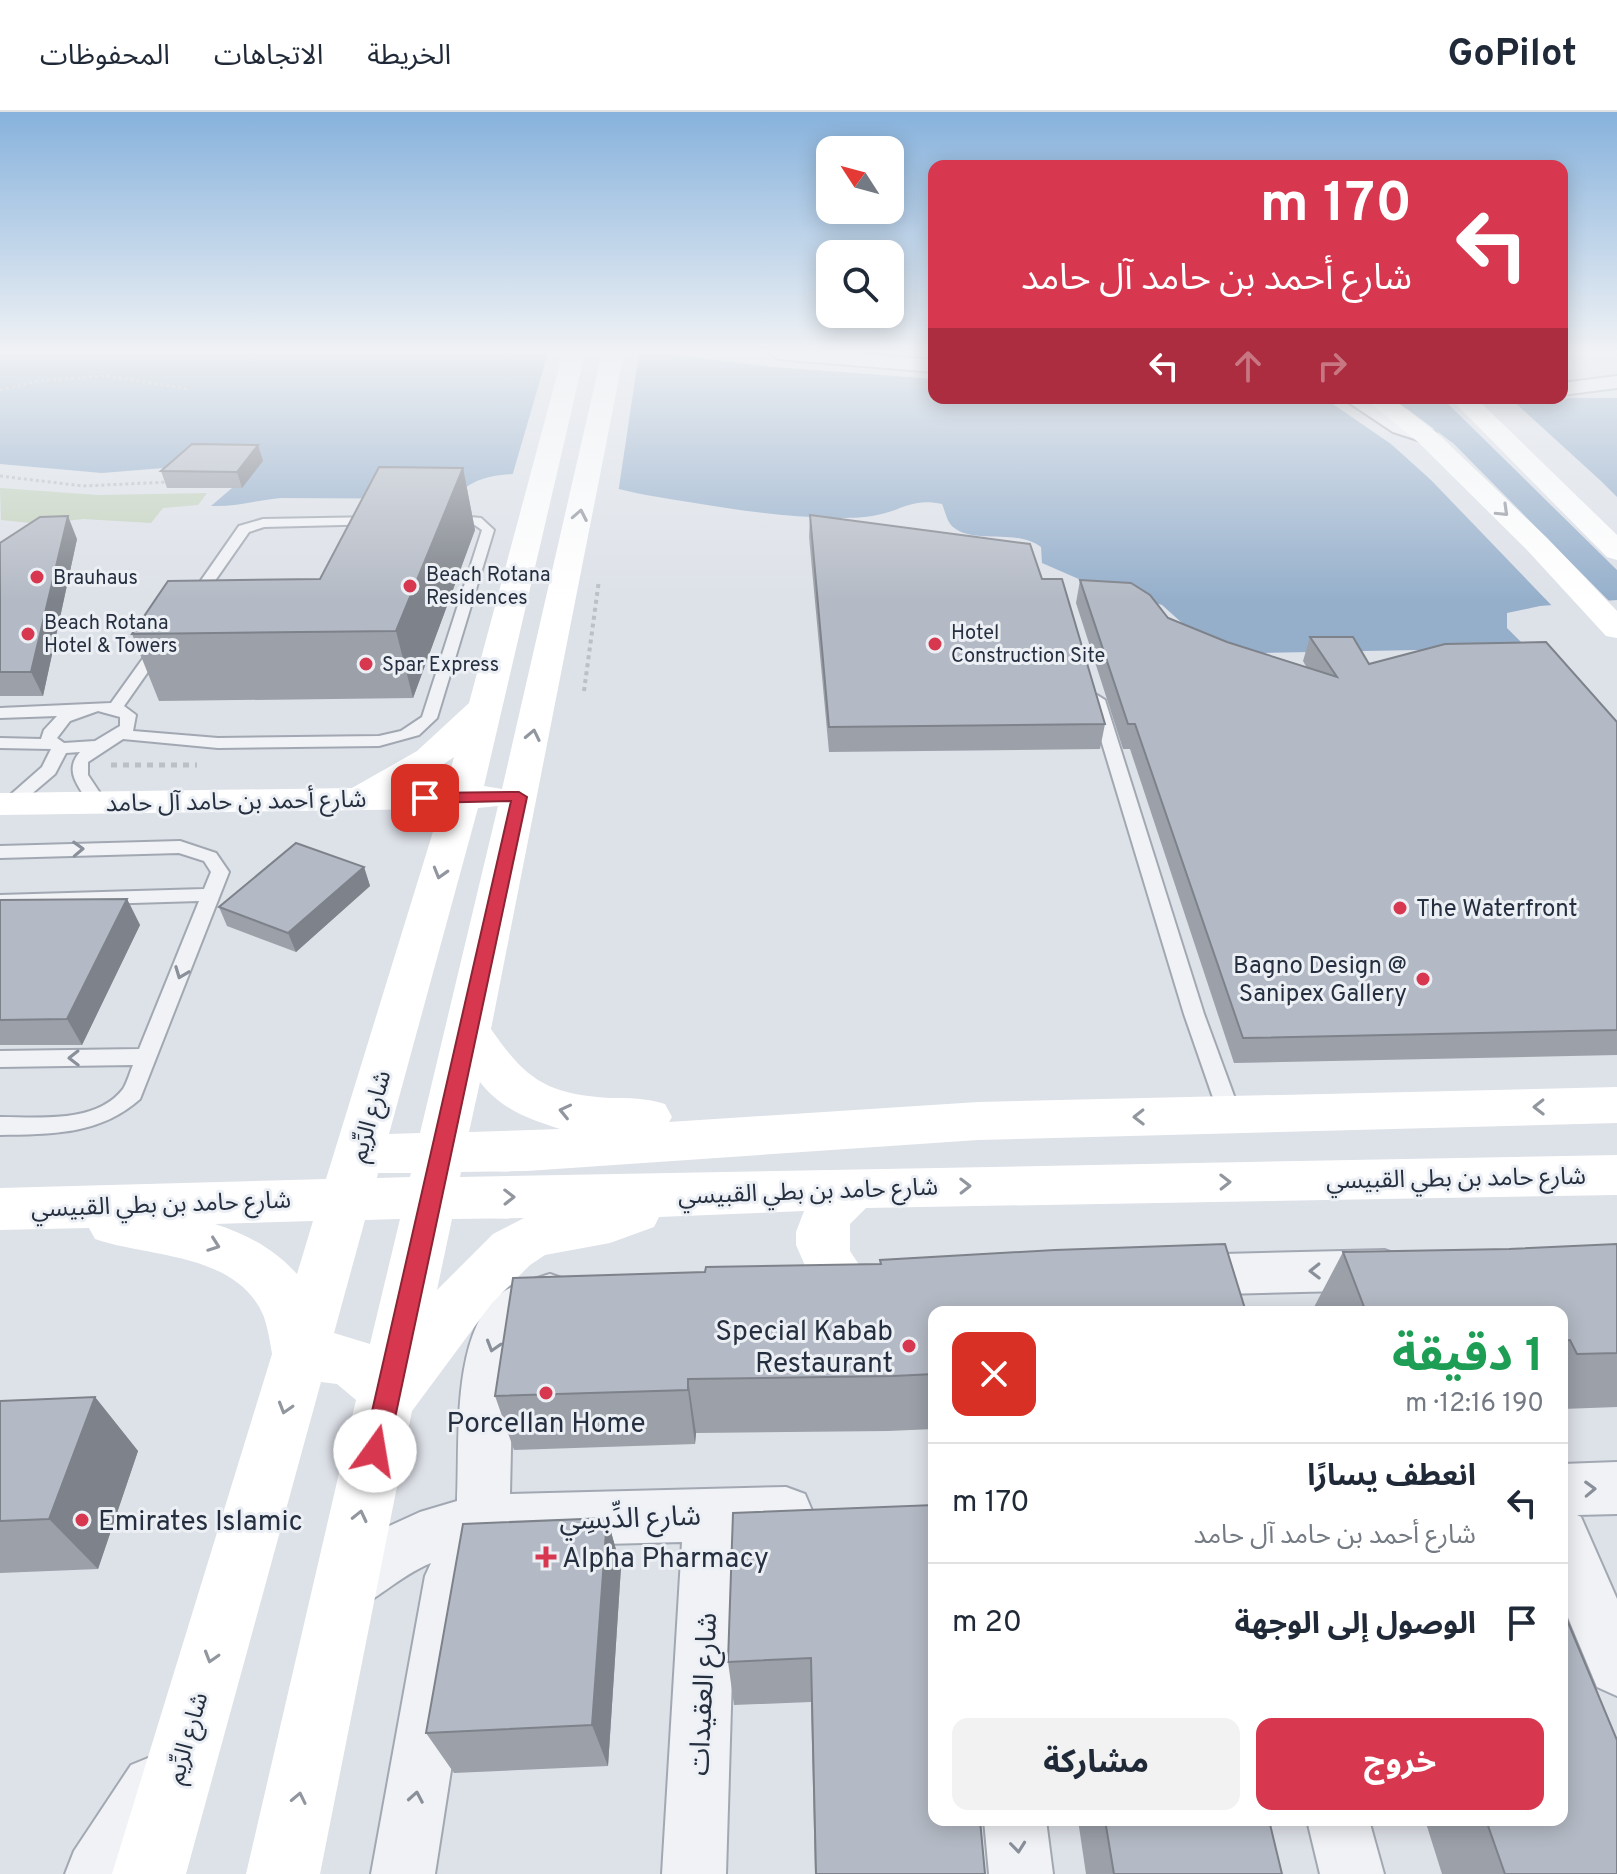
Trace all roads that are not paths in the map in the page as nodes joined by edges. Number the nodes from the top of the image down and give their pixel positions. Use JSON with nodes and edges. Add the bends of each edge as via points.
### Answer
{"nodes":[{"id":1,"x":553,"y":435,"type":"edge"},
{"id":2,"x":602,"y":435,"type":"edge"},
{"id":3,"x":1422,"y":435,"type":"edge"},
{"id":4,"x":1500,"y":435,"type":"edge"},
{"id":5,"x":1529,"y":435,"type":"edge"},
{"id":6,"x":1427,"y":437,"type":"joint"},
{"id":7,"x":432,"y":520,"type":"edge"},
{"id":8,"x":388,"y":521,"type":"edge"},
{"id":9,"x":1617,"y":521,"type":"edge"},
{"id":10,"x":1617,"y":551,"type":"edge"},
{"id":11,"x":1617,"y":629,"type":"edge"},
{"id":12,"x":1090,"y":677,"type":"edge"},
{"id":13,"x":487,"y":703,"type":"junction"},
{"id":14,"x":115,"y":708,"type":"junction"},
{"id":15,"x":81,"y":711,"type":"junction"},
{"id":16,"x":0,"y":713,"type":"edge"},
{"id":17,"x":122,"y":734,"type":"junction"},
{"id":18,"x":0,"y":743,"type":"edge"},
{"id":19,"x":56,"y":746,"type":"junction"},
{"id":20,"x":96,"y":746,"type":"junction"},
{"id":21,"x":519,"y":797,"type":"junction"},
{"id":22,"x":462,"y":798,"type":"junction"},
{"id":23,"x":352,"y":800,"type":"junction"},
{"id":24,"x":97,"y":802,"type":"junction"},
{"id":25,"x":4,"y":804,"type":"edge"},
{"id":26,"x":0,"y":852,"type":"edge"},
{"id":27,"x":211,"y":895,"type":"junction"},
{"id":28,"x":0,"y":901,"type":"edge"},
{"id":29,"x":467,"y":1029,"type":"junction"},
{"id":30,"x":148,"y":1057,"type":"junction"},
{"id":31,"x":0,"y":1059,"type":"edge"},
{"id":32,"x":1617,"y":1105,"type":"edge"},
{"id":33,"x":1230,"y":1115,"type":"junction"},
{"id":34,"x":978,"y":1121,"type":"junction"},
{"id":35,"x":0,"y":1126,"type":"edge"},
{"id":36,"x":436,"y":1175,"type":"junction"},
{"id":37,"x":1617,"y":1175,"type":"edge"},
{"id":38,"x":352,"y":1176,"type":"junction"},
{"id":39,"x":856,"y":1188,"type":"junction"},
{"id":40,"x":661,"y":1196,"type":"junction"},
{"id":41,"x":14,"y":1208,"type":"edge"},
{"id":42,"x":1428,"y":1268,"type":"edge"},
{"id":43,"x":1144,"y":1276,"type":"edge"},
{"id":44,"x":844,"y":1283,"type":"edge"},
{"id":45,"x":585,"y":1290,"type":"edge"},
{"id":46,"x":301,"y":1357,"type":"junction"},
{"id":47,"x":388,"y":1397,"type":"junction"},
{"id":48,"x":1617,"y":1488,"type":"edge"},
{"id":49,"x":1568,"y":1490,"type":"edge"},
{"id":50,"x":829,"y":1511,"type":"edge"},
{"id":51,"x":710,"y":1515,"type":"junction"},
{"id":52,"x":478,"y":1521,"type":"junction"},
{"id":53,"x":1568,"y":1550,"type":"edge"},
{"id":54,"x":343,"y":1588,"type":"junction"},
{"id":55,"x":1617,"y":1667,"type":"edge"},
{"id":56,"x":189,"y":1731,"type":"junction"},
{"id":57,"x":1016,"y":1826,"type":"edge"},
{"id":58,"x":1340,"y":1826,"type":"edge"},
{"id":59,"x":97,"y":1874,"type":"edge"},
{"id":60,"x":149,"y":1874,"type":"edge"},
{"id":61,"x":283,"y":1874,"type":"edge"},
{"id":62,"x":403,"y":1874,"type":"edge"},
{"id":63,"x":694,"y":1874,"type":"edge"},
{"id":64,"x":1021,"y":1874,"type":"edge"},
{"id":65,"x":1352,"y":1874,"type":"edge"}],
"edges":[{"from":1,"to":13,"type":"main road","name":"شارع الرِّيم"},
{"from":21,"to":2,"type":"main road","one_way":true,"via":[[581,591]]},
{"from":3,"to":6,"type":"street"},
{"from":4,"to":10,"type":"main road"},
{"from":5,"to":9,"type":"main road"},
{"from":6,"to":11,"type":"main road","one_way":true},
{"from":7,"to":17,"type":"lane","via":[[476,520],[488,530],[429,718],[418,729],[379,741],[253,744]]},
{"from":8,"to":14,"type":"lane","via":[[269,523],[244,529]]},
{"from":12,"to":33,"type":"lane"},
{"from":13,"to":22,"type":"main road","name":"شارع الرِّيم"},
{"from":13,"to":23,"type":"main road","via":[[422,767]]},
{"from":14,"to":15,"type":"lane"},
{"from":14,"to":17,"type":"lane","via":[[130,721]]},
{"from":15,"to":16,"type":"lane"},
{"from":15,"to":19,"type":"lane","via":[[53,726],[49,739]]},
{"from":17,"to":20,"type":"lane"},
{"from":18,"to":19,"type":"lane"},
{"from":19,"to":20,"type":"lane"},
{"from":19,"to":25,"type":"lane","via":[[49,770]]},
{"from":20,"to":24,"type":"lane","via":[[79,769]]},
{"from":21,"to":22,"type":"main road","name":"شارع أحمد بن حامد آل حامد"},
{"from":21,"to":29,"type":"main road"},
{"from":22,"to":23,"type":"main road","name":"شارع أحمد بن حامد آل حامد"},
{"from":22,"to":38,"type":"main road","name":"شارع الرِّيم","one_way":true},
{"from":23,"to":24,"type":"main road","name":"شارع أحمد بن حامد آل حامد"},
{"from":24,"to":25,"type":"main road","name":"شارع أحمد بن حامد آل حامد"},
{"from":26,"to":27,"type":"lane","one_way":true,"via":[[191,849],[210,857],[220,872]]},
{"from":27,"to":28,"type":"lane"},
{"from":27,"to":30,"type":"lane","one_way":true},
{"from":34,"to":29,"type":"main road","one_way":true,"via":[[585,1116],[533,1104],[488,1065]]},
{"from":29,"to":36,"type":"main road"},
{"from":30,"to":31,"type":"lane","one_way":true},
{"from":30,"to":35,"type":"lane","via":[[132,1093],[107,1114],[73,1124]]},
{"from":32,"to":33,"type":"main road","name":"شارع حامد بن بطي القبيسي","one_way":true},
{"from":33,"to":34,"type":"main road","name":"شارع حامد بن بطي القبيسي","one_way":true},
{"from":34,"to":36,"type":"main road","name":"شارع حامد بن بطي القبيسي","via":[[527,1151]]},
{"from":36,"to":38,"type":"main road","name":"شارع حامد بن بطي القبيسي"},
{"from":36,"to":40,"type":"main road","name":"شارع حامد بن بطي القبيسي","one_way":true},
{"from":36,"to":47,"type":"main road"},
{"from":39,"to":37,"type":"main road","name":"شارع حامد بن بطي القبيسي","one_way":true},
{"from":38,"to":41,"type":"main road","name":"شارع حامد بن بطي القبيسي"},
{"from":38,"to":46,"type":"main road","name":"شارع الرِّيم"},
{"from":39,"to":40,"type":"main road","name":"شارع حامد بن بطي القبيسي"},
{"from":39,"to":44,"type":"main road","via":[[823,1223],[823,1255]]},
{"from":40,"to":47,"type":"main road","via":[[633,1214],[544,1234],[505,1254]]},
{"from":41,"to":46,"type":"main road","one_way":true,"via":[[199,1239],[237,1253],[275,1285],[289,1306]]},
{"from":42,"to":43,"type":"street","one_way":true},
{"from":45,"to":52,"type":"street","one_way":true,"via":[[544,1296],[518,1307],[498,1328],[489,1358]]},
{"from":46,"to":47,"type":"main road","via":[[338,1357],[355,1363],[369,1371]]},
{"from":46,"to":56,"type":"main road","name":"شارع الرِّيم","one_way":true},
{"from":54,"to":47,"type":"main road","one_way":true},
{"from":49,"to":48,"type":"street","one_way":true},
{"from":50,"to":51,"type":"street","name":"شارع الدِّبسِي"},
{"from":51,"to":52,"type":"street","name":"شارع الدِّبسِي"},
{"from":51,"to":63,"type":"street","name":"شارع العقيدات"},
{"from":52,"to":54,"type":"street","name":"شارع الدِّبسِي","via":[[393,1552]]},
{"from":62,"to":52,"type":"street","one_way":true,"via":[[453,1576]]},
{"from":53,"to":55,"type":"street"},
{"from":61,"to":54,"type":"main road","one_way":true},
{"from":56,"to":59,"type":"street"},
{"from":56,"to":60,"type":"main road","name":"شارع الرِّيم"},
{"from":57,"to":64,"type":"street","one_way":true},
{"from":58,"to":65,"type":"street"}]}
